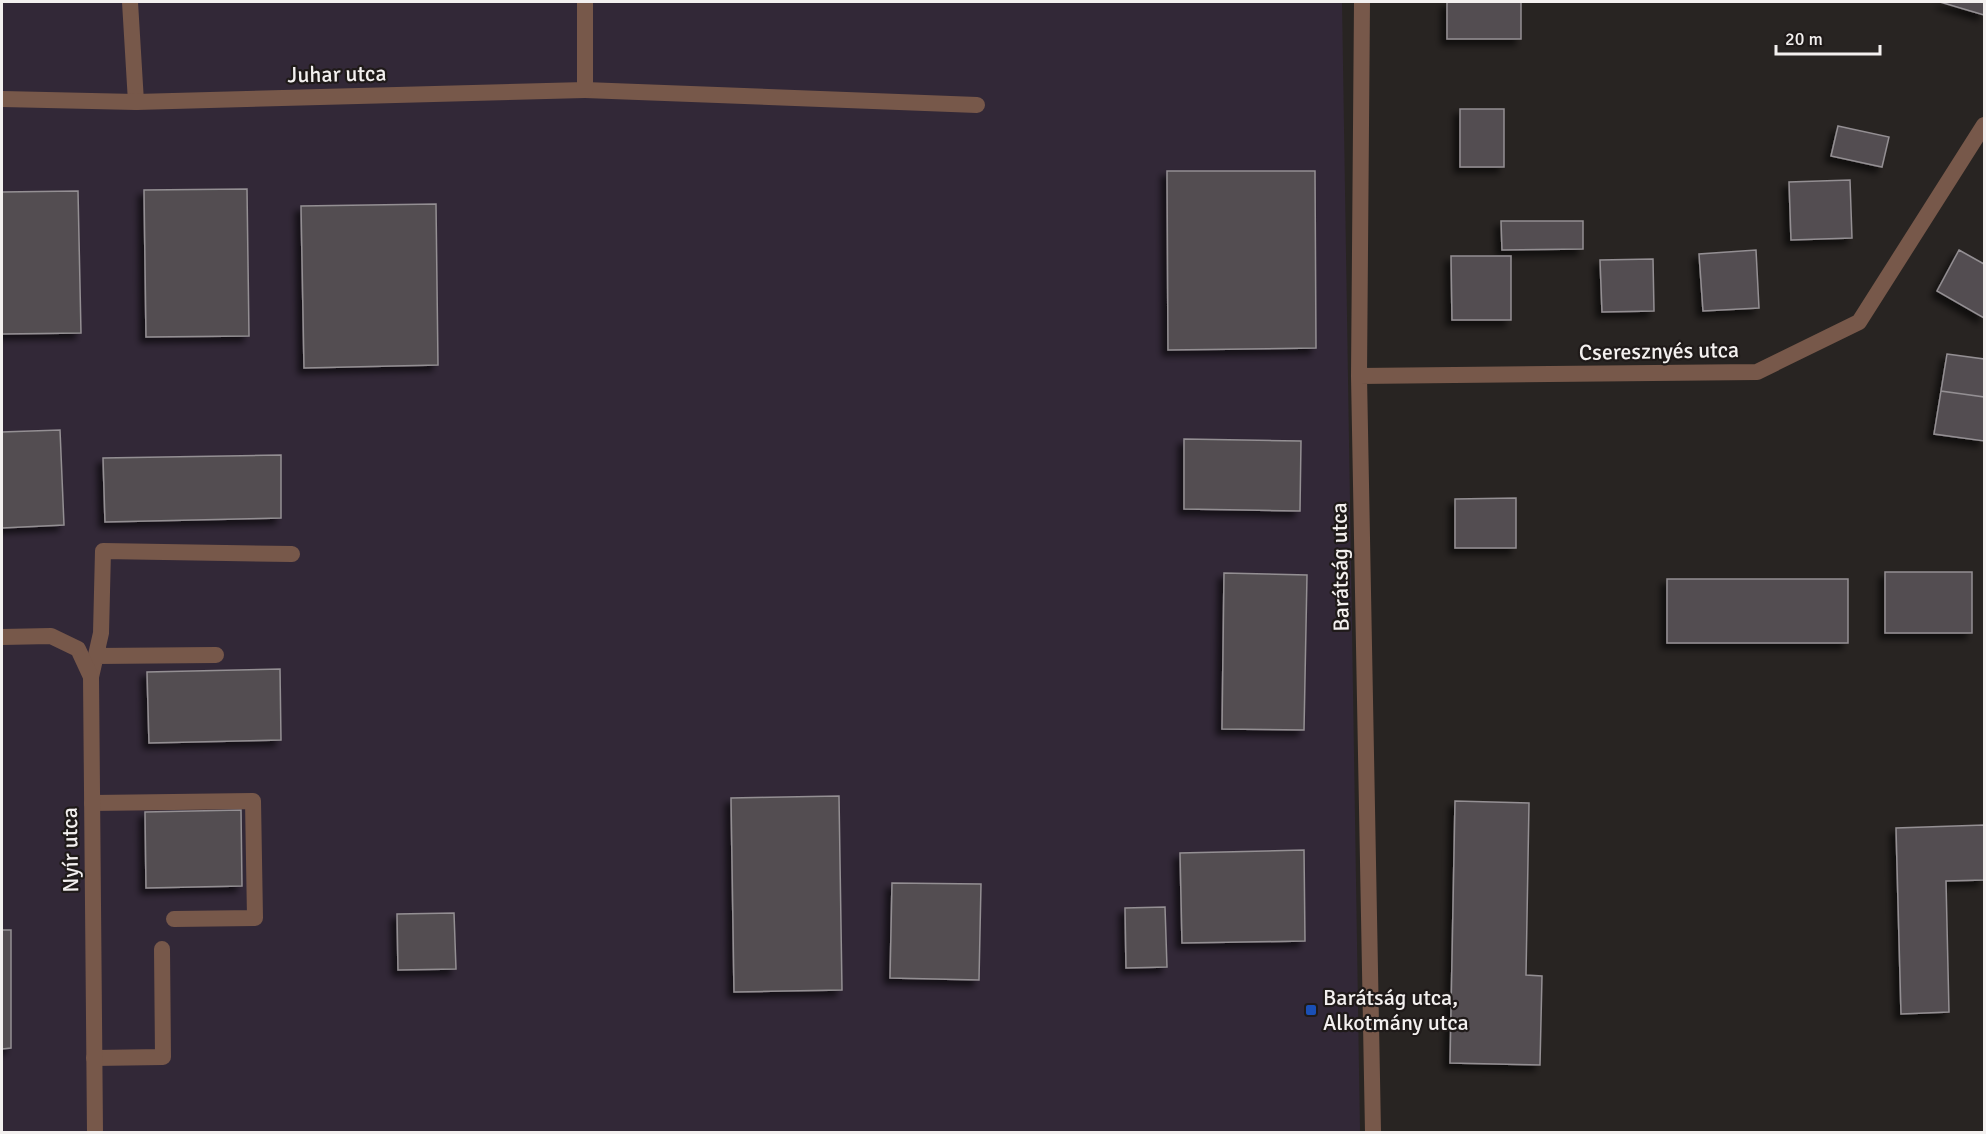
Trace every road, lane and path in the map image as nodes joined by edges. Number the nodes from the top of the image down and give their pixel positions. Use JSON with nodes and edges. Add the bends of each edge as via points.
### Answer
{"nodes":[{"id":1,"x":130,"y":2,"type":"edge"},
{"id":2,"x":585,"y":2,"type":"edge"},
{"id":3,"x":1362,"y":2,"type":"edge"},
{"id":4,"x":585,"y":90,"type":"junction"},
{"id":5,"x":2,"y":99,"type":"edge"},
{"id":6,"x":136,"y":102,"type":"junction"},
{"id":7,"x":976,"y":105,"type":"dead end"},
{"id":8,"x":1984,"y":124,"type":"edge"},
{"id":9,"x":1359,"y":376,"type":"junction"},
{"id":10,"x":292,"y":554,"type":"dead end"},
{"id":11,"x":2,"y":637,"type":"edge"},
{"id":12,"x":216,"y":655,"type":"dead end"},
{"id":13,"x":96,"y":656,"type":"junction"},
{"id":14,"x":91,"y":677,"type":"junction"},
{"id":15,"x":92,"y":803,"type":"junction"},
{"id":16,"x":174,"y":919,"type":"dead end"},
{"id":17,"x":162,"y":950,"type":"dead end"},
{"id":18,"x":94,"y":1058,"type":"junction"},
{"id":19,"x":95,"y":1132,"type":"edge"},
{"id":20,"x":1373,"y":1132,"type":"edge"}],
"edges":[{"from":1,"to":6,"type":"street"},
{"from":2,"to":4,"type":"street"},
{"from":3,"to":9,"type":"street","name":"Barátság utca"},
{"from":4,"to":6,"type":"street","name":"Juhar utca"},
{"from":4,"to":7,"type":"street","name":"Juhar utca"},
{"from":5,"to":6,"type":"street","name":"Juhar utca"},
{"from":8,"to":9,"type":"street","name":"Cseresznyés utca","via":[[1859,322],[1756,372]]},
{"from":9,"to":20,"type":"street","name":"Barátság utca"},
{"from":10,"to":13,"type":"street","via":[[103,551],[101,633]]},
{"from":11,"to":14,"type":"street","name":"Nyír utca","via":[[51,636],[78,649]]},
{"from":12,"to":13,"type":"street"},
{"from":13,"to":14,"type":"street"},
{"from":14,"to":15,"type":"street","name":"Nyír utca"},
{"from":15,"to":16,"type":"street","via":[[253,801],[255,918]]},
{"from":15,"to":18,"type":"street","name":"Nyír utca"},
{"from":17,"to":18,"type":"street","via":[[162,1057]]},
{"from":18,"to":19,"type":"street","name":"Nyír utca"}]}
